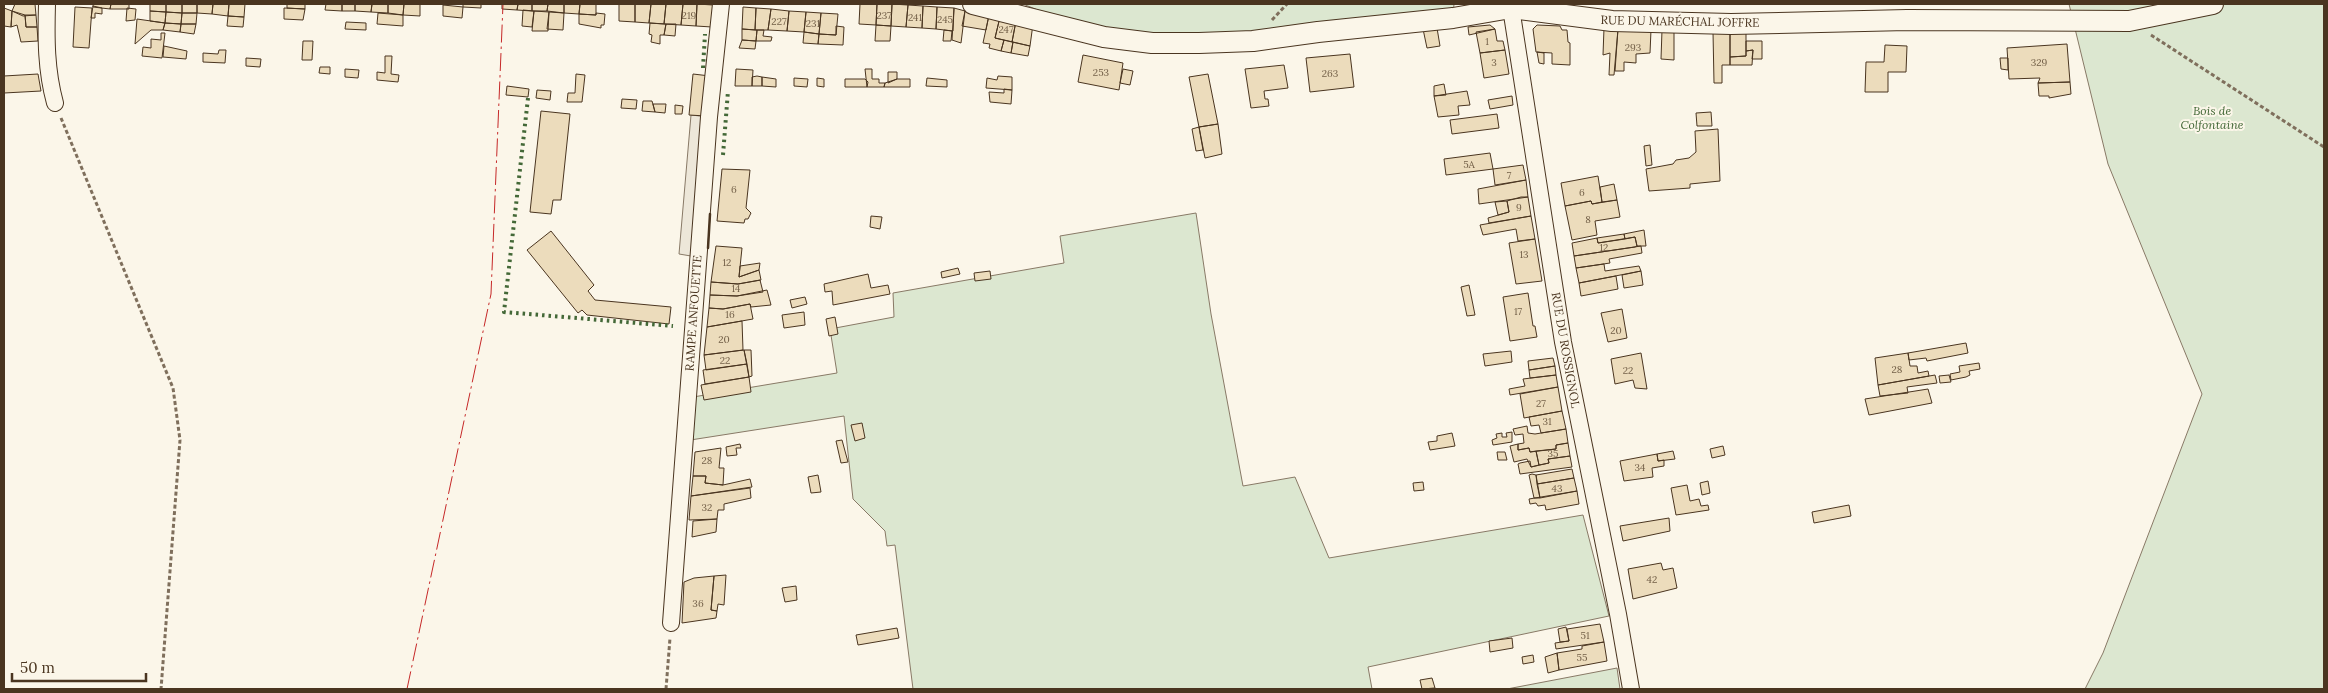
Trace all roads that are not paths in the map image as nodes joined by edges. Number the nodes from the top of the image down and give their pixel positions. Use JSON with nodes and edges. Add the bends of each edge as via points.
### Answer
{"nodes":[{"id":1,"x":47,"y":4,"type":"edge"},
{"id":2,"x":721,"y":4,"type":"edge"},
{"id":3,"x":973,"y":4,"type":"edge"},
{"id":4,"x":2213,"y":4,"type":"edge"},
{"id":5,"x":1511,"y":8,"type":"junction"},
{"id":6,"x":55,"y":104,"type":"road end"},
{"id":7,"x":671,"y":623,"type":"road end"},
{"id":8,"x":1631,"y":689,"type":"edge"}],
"edges":[{"from":1,"to":6,"type":"street","via":[[46,54]]},
{"from":2,"to":7,"type":"street","name":"RAMPE ANFOUETTE","via":[[708,117]]},
{"from":3,"to":5,"type":"street","name":"RUE DU MARÉCHAL JOFFRE","via":[[1104,37],[1198,44],[1253,41],[1453,18]]},
{"from":4,"to":5,"type":"street","name":"RUE DU MARÉCHAL JOFFRE","via":[[2129,21],[1907,20],[1711,24],[1612,21]]},
{"from":5,"to":8,"type":"street","name":"RUE DU ROSSIGNOL","via":[[1563,342]]}]}
